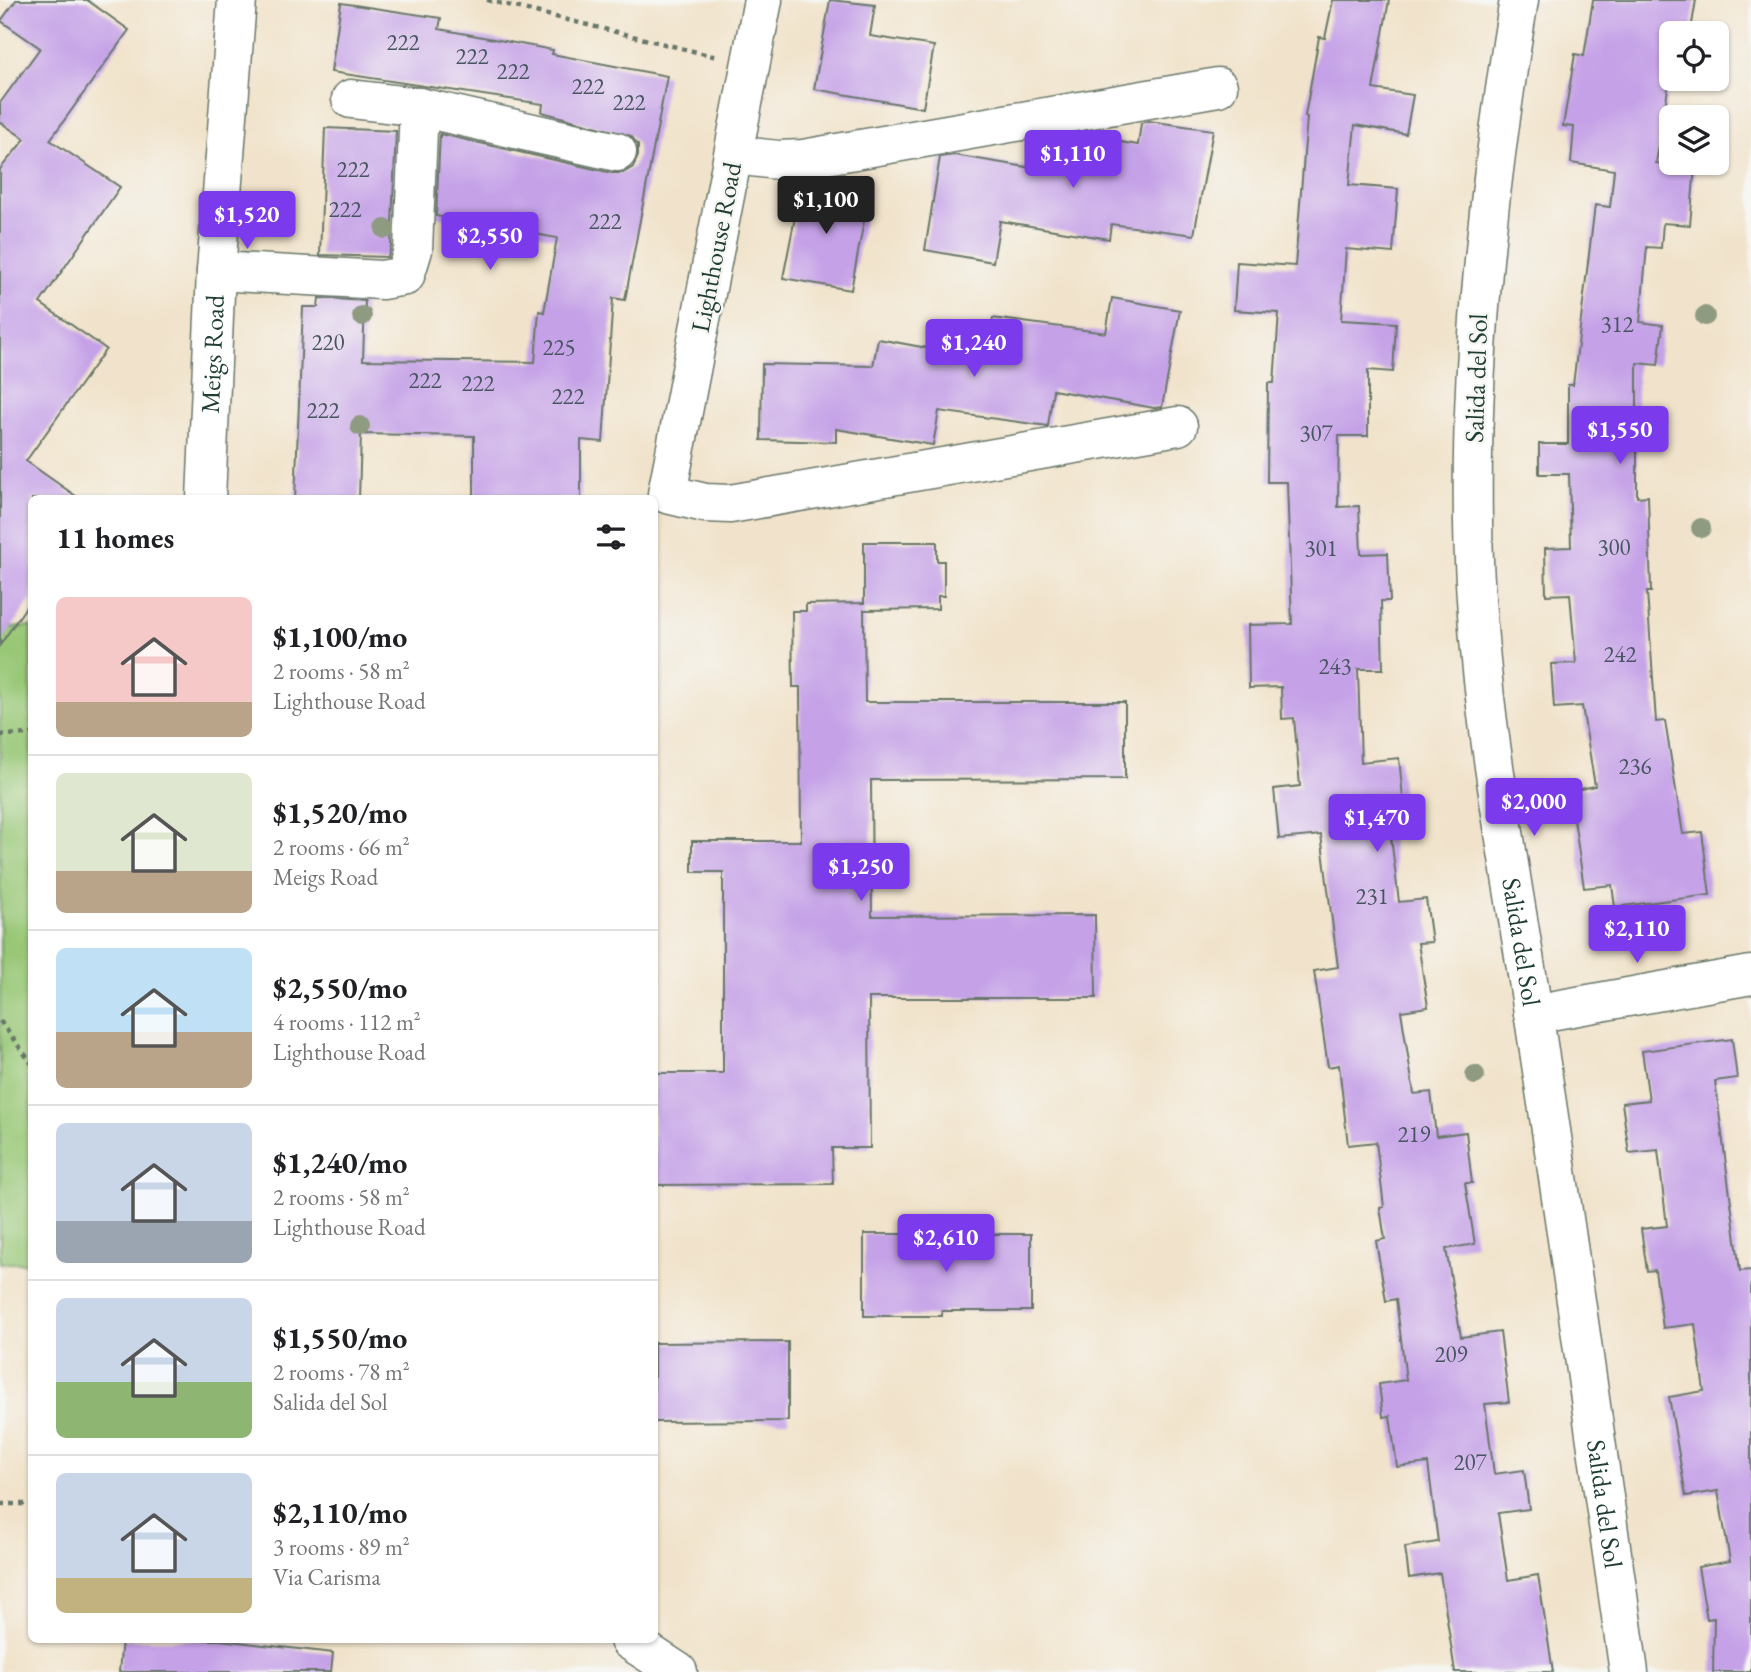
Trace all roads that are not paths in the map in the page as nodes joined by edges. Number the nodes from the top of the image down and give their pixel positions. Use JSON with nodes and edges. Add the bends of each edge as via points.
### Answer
{"nodes":[{"id":1,"x":237,"y":0,"type":"edge"},
{"id":2,"x":764,"y":0,"type":"edge"},
{"id":3,"x":1519,"y":0,"type":"edge"},
{"id":4,"x":1218,"y":87,"type":"dead end"},
{"id":5,"x":351,"y":99,"type":"dead end"},
{"id":6,"x":419,"y":107,"type":"junction"},
{"id":7,"x":617,"y":152,"type":"dead end"},
{"id":8,"x":734,"y":155,"type":"junction"},
{"id":9,"x":216,"y":271,"type":"junction"},
{"id":10,"x":1178,"y":426,"type":"dead end"},
{"id":11,"x":206,"y":495,"type":"edge"},
{"id":12,"x":1751,"y":975,"type":"edge"},
{"id":13,"x":1533,"y":1014,"type":"junction"},
{"id":14,"x":634,"y":1643,"type":"edge"},
{"id":15,"x":678,"y":1672,"type":"edge"},
{"id":16,"x":1629,"y":1672,"type":"edge"}],
"edges":[{"from":1,"to":9,"type":"street","name":"Meigs Road"},
{"from":2,"to":8,"type":"street","name":"Lighthouse Road"},
{"from":3,"to":13,"type":"street","name":"Salida del Sol","via":[[1493,160],[1480,282],[1473,403],[1473,525],[1490,752]]},
{"from":4,"to":8,"type":"street","via":[[803,159]]},
{"from":5,"to":6,"type":"street"},
{"from":6,"to":7,"type":"street"},
{"from":6,"to":9,"type":"street","via":[[413,250],[405,276],[382,280]]},
{"from":8,"to":10,"type":"street","name":"Lighthouse Road","via":[[667,494],[730,504]]},
{"from":9,"to":11,"type":"street","name":"Meigs Road"},
{"from":12,"to":13,"type":"street"},
{"from":13,"to":16,"type":"street","name":"Salida del Sol"},
{"from":14,"to":15,"type":"street"}]}
